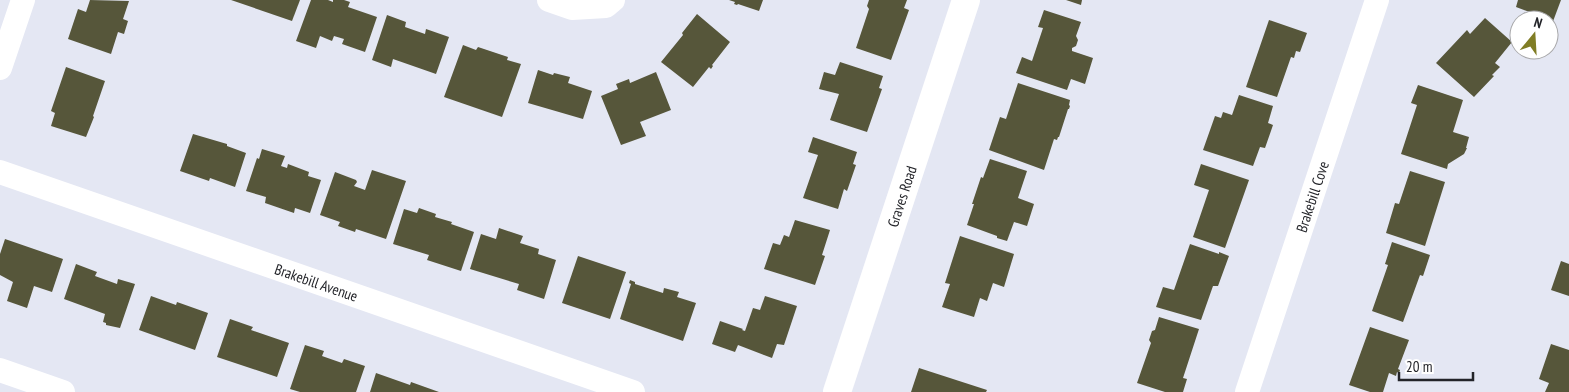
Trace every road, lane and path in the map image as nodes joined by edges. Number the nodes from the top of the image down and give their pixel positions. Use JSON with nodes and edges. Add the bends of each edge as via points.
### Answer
{"nodes":[{"id":1,"x":23,"y":0,"type":"edge"},
{"id":2,"x":549,"y":0,"type":"edge"},
{"id":3,"x":613,"y":0,"type":"edge"},
{"id":4,"x":966,"y":0,"type":"edge"},
{"id":5,"x":1377,"y":0,"type":"edge"},
{"id":6,"x":0,"y":68,"type":"edge"},
{"id":7,"x":0,"y":172,"type":"edge"},
{"id":8,"x":0,"y":370,"type":"edge"},
{"id":9,"x":63,"y":392,"type":"edge"},
{"id":10,"x":633,"y":392,"type":"edge"},
{"id":11,"x":837,"y":392,"type":"edge"},
{"id":12,"x":1247,"y":392,"type":"edge"}],
"edges":[{"from":1,"to":6,"type":"street"},
{"from":2,"to":3,"type":"street","via":[[572,8],[606,6]]},
{"from":4,"to":11,"type":"street","name":"Graves Road"},
{"from":5,"to":12,"type":"street","name":"Brakebill Cove"},
{"from":7,"to":10,"type":"street","name":"Brakebill Avenue"},
{"from":8,"to":9,"type":"street"}]}
